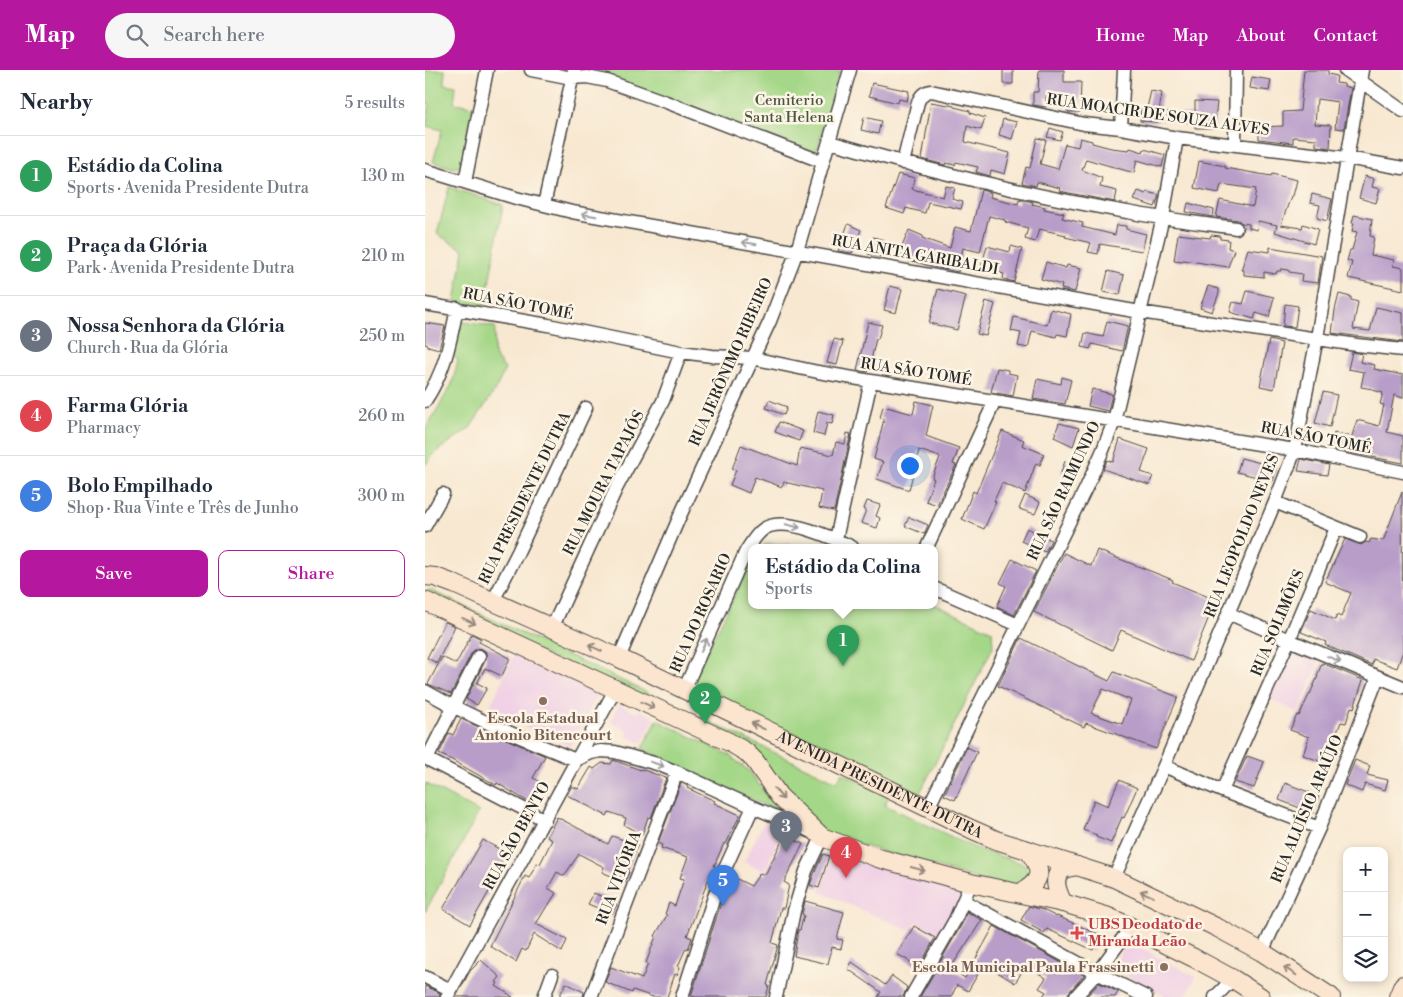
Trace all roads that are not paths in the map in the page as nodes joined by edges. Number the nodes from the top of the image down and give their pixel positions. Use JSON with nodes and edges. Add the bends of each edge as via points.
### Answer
{"nodes":[{"id":1,"x":487,"y":70,"type":"edge"},
{"id":2,"x":531,"y":70,"type":"edge"},
{"id":3,"x":850,"y":70,"type":"edge"},
{"id":4,"x":1124,"y":70,"type":"edge"},
{"id":5,"x":1236,"y":70,"type":"edge"},
{"id":6,"x":1345,"y":70,"type":"edge"},
{"id":7,"x":573,"y":74,"type":"edge"},
{"id":8,"x":1361,"y":76,"type":"edge"},
{"id":9,"x":1403,"y":111,"type":"edge"},
{"id":10,"x":1121,"y":128,"type":"junction"},
{"id":11,"x":1177,"y":138,"type":"junction"},
{"id":12,"x":830,"y":142,"type":"junction"},
{"id":13,"x":1235,"y":144,"type":"junction"},
{"id":14,"x":1347,"y":158,"type":"junction"},
{"id":15,"x":823,"y":162,"type":"junction"},
{"id":16,"x":903,"y":163,"type":"junction"},
{"id":17,"x":1403,"y":168,"type":"edge"},
{"id":18,"x":425,"y":170,"type":"edge"},
{"id":19,"x":465,"y":182,"type":"junction"},
{"id":20,"x":544,"y":205,"type":"junction"},
{"id":21,"x":1163,"y":218,"type":"junction"},
{"id":22,"x":1236,"y":228,"type":"dead end"},
{"id":23,"x":797,"y":251,"type":"junction"},
{"id":24,"x":425,"y":304,"type":"edge"},
{"id":25,"x":457,"y":308,"type":"junction"},
{"id":26,"x":1140,"y":312,"type":"junction"},
{"id":27,"x":1317,"y":338,"type":"junction"},
{"id":28,"x":1403,"y":350,"type":"edge"},
{"id":29,"x":681,"y":352,"type":"junction"},
{"id":30,"x":752,"y":358,"type":"junction"},
{"id":31,"x":871,"y":382,"type":"junction"},
{"id":32,"x":425,"y":401,"type":"edge"},
{"id":33,"x":995,"y":401,"type":"junction"},
{"id":34,"x":586,"y":408,"type":"dead end"},
{"id":35,"x":1114,"y":421,"type":"junction"},
{"id":36,"x":1295,"y":450,"type":"junction"},
{"id":37,"x":1403,"y":472,"type":"edge"},
{"id":38,"x":443,"y":494,"type":"dead end"},
{"id":39,"x":1275,"y":502,"type":"junction"},
{"id":40,"x":425,"y":526,"type":"edge"},
{"id":41,"x":1335,"y":528,"type":"junction"},
{"id":42,"x":1360,"y":537,"type":"dead end"},
{"id":43,"x":836,"y":539,"type":"junction"},
{"id":44,"x":750,"y":544,"type":"edge"},
{"id":45,"x":846,"y":544,"type":"edge"},
{"id":46,"x":928,"y":544,"type":"edge"},
{"id":47,"x":748,"y":549,"type":"edge"},
{"id":48,"x":425,"y":576,"type":"edge"},
{"id":49,"x":938,"y":590,"type":"edge"},
{"id":50,"x":425,"y":601,"type":"edge"},
{"id":51,"x":493,"y":601,"type":"junction"},
{"id":52,"x":1228,"y":613,"type":"junction"},
{"id":53,"x":1019,"y":625,"type":"junction"},
{"id":54,"x":552,"y":628,"type":"junction"},
{"id":55,"x":1289,"y":640,"type":"junction"},
{"id":56,"x":479,"y":656,"type":"dead end"},
{"id":57,"x":619,"y":658,"type":"junction"},
{"id":58,"x":1378,"y":677,"type":"junction"},
{"id":59,"x":1403,"y":687,"type":"edge"},
{"id":60,"x":615,"y":690,"type":"junction"},
{"id":61,"x":684,"y":690,"type":"junction"},
{"id":62,"x":425,"y":691,"type":"edge"},
{"id":63,"x":454,"y":706,"type":"junction"},
{"id":64,"x":426,"y":759,"type":"edge"},
{"id":65,"x":577,"y":760,"type":"junction"},
{"id":66,"x":1165,"y":766,"type":"junction"},
{"id":67,"x":677,"y":772,"type":"junction"},
{"id":68,"x":1223,"y":791,"type":"junction"},
{"id":69,"x":753,"y":807,"type":"junction"},
{"id":70,"x":928,"y":808,"type":"junction"},
{"id":71,"x":545,"y":820,"type":"junction"},
{"id":72,"x":1319,"y":828,"type":"junction"},
{"id":73,"x":821,"y":836,"type":"junction"},
{"id":74,"x":1027,"y":850,"type":"junction"},
{"id":75,"x":1077,"y":866,"type":"junction"},
{"id":76,"x":1114,"y":878,"type":"junction"},
{"id":77,"x":971,"y":883,"type":"junction"},
{"id":78,"x":1019,"y":893,"type":"junction"},
{"id":79,"x":964,"y":901,"type":"junction"},
{"id":80,"x":1063,"y":903,"type":"junction"},
{"id":81,"x":1131,"y":927,"type":"junction"},
{"id":82,"x":1262,"y":952,"type":"junction"},
{"id":83,"x":1097,"y":973,"type":"junction"},
{"id":84,"x":552,"y":975,"type":"dead end"},
{"id":85,"x":425,"y":977,"type":"edge"},
{"id":86,"x":1233,"y":979,"type":"junction"},
{"id":87,"x":1403,"y":984,"type":"edge"},
{"id":88,"x":449,"y":993,"type":"edge"},
{"id":89,"x":544,"y":997,"type":"edge"},
{"id":90,"x":591,"y":997,"type":"edge"},
{"id":91,"x":682,"y":997,"type":"edge"},
{"id":92,"x":776,"y":997,"type":"edge"},
{"id":93,"x":911,"y":997,"type":"edge"},
{"id":94,"x":1075,"y":997,"type":"edge"},
{"id":95,"x":1146,"y":997,"type":"edge"},
{"id":96,"x":1215,"y":997,"type":"edge"},
{"id":97,"x":1261,"y":997,"type":"edge"},
{"id":98,"x":1331,"y":997,"type":"edge"},
{"id":99,"x":1398,"y":997,"type":"edge"}],
"edges":[{"from":1,"to":19,"type":"street"},
{"from":2,"to":7,"type":"street"},
{"from":3,"to":12,"type":"street","name":"RUA JERÔNIMO RIBEIRO"},
{"from":4,"to":10,"type":"street"},
{"from":5,"to":13,"type":"street"},
{"from":6,"to":8,"type":"street"},
{"from":7,"to":15,"type":"street","via":[[622,86]]},
{"from":7,"to":20,"type":"street"},
{"from":8,"to":9,"type":"street"},
{"from":8,"to":14,"type":"street","name":"RUA LEOPOLDO NEVES"},
{"from":10,"to":11,"type":"street","name":"RUA MOACIR DE SOUZA ALVES"},
{"from":10,"to":16,"type":"street","name":"RUA MOACIR DE SOUZA ALVES","via":[[1047,117],[931,91],[922,95],[918,102]]},
{"from":11,"to":13,"type":"street","name":"RUA MOACIR DE SOUZA ALVES"},
{"from":11,"to":21,"type":"street","name":"RUA SÃO RAIMUNDO"},
{"from":12,"to":15,"type":"street","name":"RUA JERÔNIMO RIBEIRO"},
{"from":12,"to":16,"type":"street"},
{"from":13,"to":14,"type":"street","name":"RUA MOACIR DE SOUZA ALVES"},
{"from":14,"to":17,"type":"street","name":"RUA MOACIR DE SOUZA ALVES"},
{"from":14,"to":27,"type":"street","name":"RUA LEOPOLDO NEVES"},
{"from":15,"to":23,"type":"street","name":"RUA JERÔNIMO RIBEIRO"},
{"from":16,"to":21,"type":"street","via":[[1056,198]]},
{"from":18,"to":19,"type":"street","name":"RUA ANITA GARIBALDI"},
{"from":19,"to":20,"type":"street","name":"RUA ANITA GARIBALDI"},
{"from":23,"to":20,"type":"street","name":"RUA ANITA GARIBALDI","one_way":true},
{"from":21,"to":22,"type":"street"},
{"from":21,"to":26,"type":"street","name":"RUA SÃO RAIMUNDO"},
{"from":23,"to":26,"type":"street","name":"RUA ANITA GARIBALDI"},
{"from":23,"to":30,"type":"street","name":"RUA JERÔNIMO RIBEIRO"},
{"from":24,"to":25,"type":"street","name":"RUA SÃO TOMÉ"},
{"from":25,"to":29,"type":"street","name":"RUA SÃO TOMÉ"},
{"from":25,"to":32,"type":"street","via":[[444,365]]},
{"from":26,"to":27,"type":"street","name":"RUA ANITA GARIBALDI"},
{"from":26,"to":35,"type":"street","name":"RUA SÃO RAIMUNDO"},
{"from":27,"to":28,"type":"street","name":"RUA ANITA GARIBALDI"},
{"from":27,"to":36,"type":"street","name":"RUA LEOPOLDO NEVES"},
{"from":29,"to":30,"type":"street","name":"RUA SÃO TOMÉ"},
{"from":29,"to":54,"type":"street","name":"RUA MOURA TAPAJÓS","via":[[663,401],[616,489]]},
{"from":30,"to":31,"type":"street","name":"RUA SÃO TOMÉ"},
{"from":30,"to":57,"type":"street","name":"RUA JERÔNIMO RIBEIRO"},
{"from":31,"to":33,"type":"street","name":"RUA SÃO TOMÉ"},
{"from":31,"to":43,"type":"street"},
{"from":33,"to":35,"type":"street","name":"RUA SÃO TOMÉ"},
{"from":33,"to":46,"type":"street"},
{"from":34,"to":51,"type":"street","name":"RUA PRESIDENTE DUTRA"},
{"from":35,"to":36,"type":"street","name":"RUA SÃO TOMÉ"},
{"from":35,"to":53,"type":"street","name":"RUA SÃO RAIMUNDO","via":[[1086,488]]},
{"from":36,"to":37,"type":"street","name":"RUA SÃO TOMÉ"},
{"from":36,"to":39,"type":"street","name":"RUA LEOPOLDO NEVES"},
{"from":38,"to":40,"type":"street"},
{"from":39,"to":41,"type":"street"},
{"from":39,"to":52,"type":"street","name":"RUA LEOPOLDO NEVES"},
{"from":41,"to":42,"type":"street"},
{"from":41,"to":55,"type":"street","name":"RUA SOLIMÕES"},
{"from":44,"to":43,"type":"street","name":"RUA DO ROSARIO","one_way":true,"via":[[769,526],[783,524]]},
{"from":43,"to":45,"type":"street","name":"RUA DO ROSARIO"},
{"from":61,"to":47,"type":"street","name":"RUA DO ROSARIO","one_way":true},
{"from":48,"to":51,"type":"street","name":"AVENIDA PRESIDENTE DUTRA","via":[[455,584]]},
{"from":49,"to":53,"type":"street"},
{"from":50,"to":60,"type":"street","one_way":true},
{"from":51,"to":54,"type":"street","name":"AVENIDA PRESIDENTE DUTRA"},
{"from":52,"to":55,"type":"street"},
{"from":52,"to":66,"type":"street","name":"RUA LEOPOLDO NEVES"},
{"from":53,"to":70,"type":"street","name":"RUA SÃO RAIMUNDO"},
{"from":57,"to":54,"type":"street","name":"AVENIDA PRESIDENTE DUTRA","one_way":true},
{"from":55,"to":58,"type":"street","one_way":true},
{"from":55,"to":68,"type":"street","name":"RUA SOLIMÕES"},
{"from":56,"to":63,"type":"street"},
{"from":57,"to":61,"type":"street","name":"AVENIDA PRESIDENTE DUTRA"},
{"from":58,"to":59,"type":"street"},
{"from":58,"to":72,"type":"street","name":"RUA ALUÍSIO ARAÚJO"},
{"from":60,"to":65,"type":"street","name":"RUA SÃO BENTO"},
{"from":60,"to":73,"type":"street","one_way":true,"via":[[746,752],[779,796]]},
{"from":70,"to":61,"type":"street","name":"AVENIDA PRESIDENTE DUTRA","one_way":true},
{"from":62,"to":63,"type":"street"},
{"from":63,"to":64,"type":"street"},
{"from":63,"to":65,"type":"street"},
{"from":64,"to":71,"type":"street"},
{"from":65,"to":67,"type":"street","one_way":true,"via":[[591,753],[615,752]]},
{"from":65,"to":71,"type":"street","name":"RUA SÃO BENTO"},
{"from":66,"to":68,"type":"street"},
{"from":66,"to":76,"type":"street","name":"RUA LEOPOLDO NEVES"},
{"from":67,"to":69,"type":"street"},
{"from":67,"to":90,"type":"street","name":"RUA VITÓRIA"},
{"from":68,"to":72,"type":"street"},
{"from":69,"to":73,"type":"street"},
{"from":69,"to":91,"type":"street","via":[[714,897]]},
{"from":70,"to":74,"type":"street","name":"AVENIDA PRESIDENTE DUTRA","via":[[996,840]]},
{"from":71,"to":88,"type":"street","name":"RUA SÃO BENTO"},
{"from":72,"to":82,"type":"street","name":"RUA ALUÍSIO ARAÚJO"},
{"from":73,"to":77,"type":"street","one_way":true,"via":[[878,858]]},
{"from":73,"to":92,"type":"street","via":[[797,903]]},
{"from":74,"to":75,"type":"street","name":"AVENIDA PRESIDENTE DUTRA"},
{"from":74,"to":78,"type":"street","via":[[1039,872],[1035,883]]},
{"from":75,"to":76,"type":"street","name":"AVENIDA PRESIDENTE DUTRA"},
{"from":75,"to":80,"type":"street","via":[[1058,875],[1057,892]]},
{"from":82,"to":76,"type":"street","name":"AVENIDA PRESIDENTE DUTRA","one_way":true},
{"from":77,"to":78,"type":"street"},
{"from":77,"to":79,"type":"street"},
{"from":78,"to":80,"type":"street"},
{"from":79,"to":83,"type":"street"},
{"from":79,"to":93,"type":"street"},
{"from":80,"to":81,"type":"street"},
{"from":81,"to":83,"type":"street"},
{"from":81,"to":86,"type":"street"},
{"from":98,"to":82,"type":"street","name":"AVENIDA PRESIDENTE DUTRA","one_way":true},
{"from":83,"to":94,"type":"street"},
{"from":83,"to":95,"type":"street"},
{"from":84,"to":89,"type":"street"},
{"from":85,"to":88,"type":"street"},
{"from":86,"to":96,"type":"street"},
{"from":86,"to":97,"type":"street"},
{"from":87,"to":99,"type":"street"}]}
